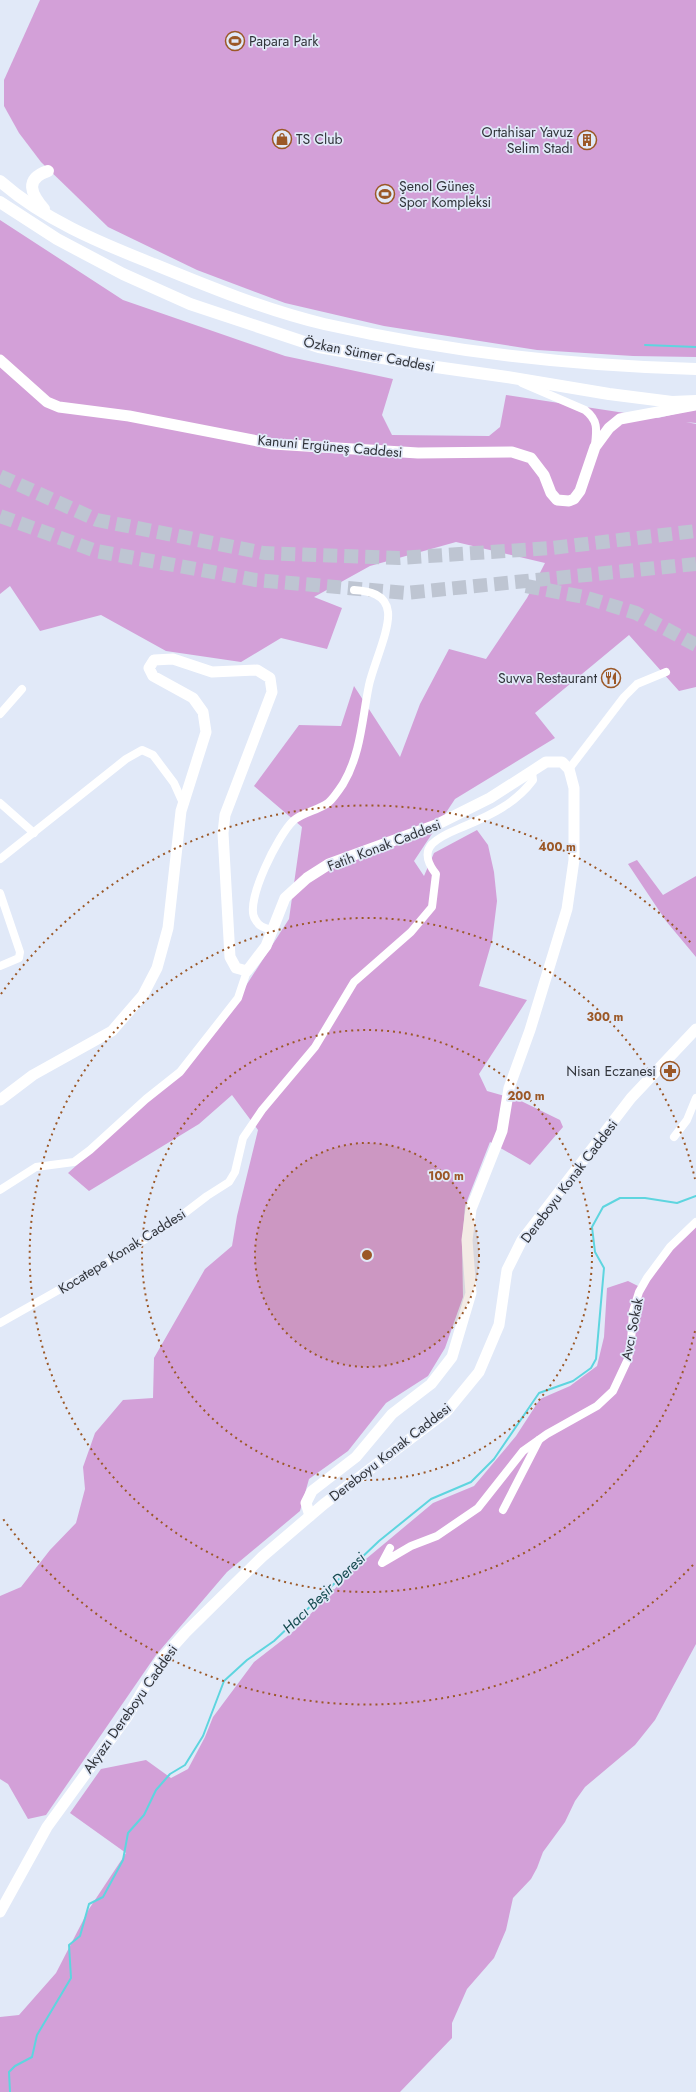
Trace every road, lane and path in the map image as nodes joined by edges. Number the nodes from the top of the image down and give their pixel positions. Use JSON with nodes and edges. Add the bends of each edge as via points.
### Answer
{"nodes":[{"id":1,"x":48,"y":171,"type":"dead end"},
{"id":2,"x":0,"y":181,"type":"edge"},
{"id":3,"x":0,"y":202,"type":"edge"},
{"id":4,"x":48,"y":214,"type":"junction"},
{"id":5,"x":0,"y":360,"type":"edge"},
{"id":6,"x":696,"y":369,"type":"edge"},
{"id":7,"x":507,"y":376,"type":"junction"},
{"id":8,"x":696,"y":401,"type":"edge"},
{"id":9,"x":696,"y":406,"type":"edge"},
{"id":10,"x":595,"y":447,"type":"junction"},
{"id":11,"x":354,"y":590,"type":"dead end"},
{"id":12,"x":666,"y":672,"type":"dead end"},
{"id":13,"x":22,"y":689,"type":"dead end"},
{"id":14,"x":0,"y":714,"type":"edge"},
{"id":15,"x":569,"y":769,"type":"junction"},
{"id":16,"x":532,"y":772,"type":"junction"},
{"id":17,"x":0,"y":803,"type":"edge"},
{"id":18,"x":183,"y":803,"type":"junction"},
{"id":19,"x":34,"y":833,"type":"junction"},
{"id":20,"x":0,"y":859,"type":"edge"},
{"id":21,"x":0,"y":893,"type":"edge"},
{"id":22,"x":272,"y":930,"type":"junction"},
{"id":23,"x":0,"y":966,"type":"edge"},
{"id":24,"x":247,"y":970,"type":"junction"},
{"id":25,"x":696,"y":1029,"type":"edge"},
{"id":26,"x":696,"y":1098,"type":"edge"},
{"id":27,"x":0,"y":1100,"type":"edge"},
{"id":28,"x":674,"y":1137,"type":"dead end"},
{"id":29,"x":0,"y":1190,"type":"edge"},
{"id":30,"x":696,"y":1222,"type":"edge"},
{"id":31,"x":0,"y":1323,"type":"edge"},
{"id":32,"x":540,"y":1438,"type":"junction"},
{"id":33,"x":503,"y":1510,"type":"dead end"},
{"id":34,"x":310,"y":1516,"type":"junction"},
{"id":35,"x":390,"y":1548,"type":"dead end"},
{"id":36,"x":0,"y":1912,"type":"edge"}],
"edges":[{"from":1,"to":4,"type":"main road","via":[[38,174],[31,188],[35,199]]},
{"from":2,"to":4,"type":"main road","name":"Özkan Sümer Caddesi"},
{"from":3,"to":7,"type":"main road","name":"Özkan Sümer Caddesi","via":[[57,239],[190,304],[319,347],[429,366]]},
{"from":4,"to":6,"type":"main road","name":"Özkan Sümer Caddesi","via":[[91,239],[178,274],[244,300],[324,323],[433,344],[532,358]]},
{"from":5,"to":10,"type":"main road","name":"Kanuni Ergüneş Caddesi","via":[[47,402],[59,407],[129,416],[273,444],[418,453],[523,454],[539,467],[551,493],[557,500],[562,501],[574,499],[580,491]]},
{"from":7,"to":8,"type":"main road","name":"Özkan Sümer Caddesi","via":[[609,394],[672,402]]},
{"from":7,"to":10,"type":"street","via":[[585,410],[594,417],[598,429]]},
{"from":9,"to":10,"type":"main road","name":"Kanuni Ergüneş Caddesi","via":[[620,419],[609,428]]},
{"from":11,"to":22,"type":"street","via":[[379,595],[388,612],[369,685],[362,731],[355,757],[343,784],[328,803],[293,821],[279,840],[255,891],[252,907],[254,919],[261,927]]},
{"from":12,"to":15,"type":"street","via":[[637,684]]},
{"from":13,"to":14,"type":"street"},
{"from":15,"to":16,"type":"main road","name":"Fatih Konak Caddesi","via":[[562,762],[546,762]]},
{"from":15,"to":34,"type":"main road","via":[[574,788],[574,846],[567,909],[530,1030],[509,1088],[502,1131],[471,1209],[467,1240],[471,1293],[452,1357],[431,1384],[392,1414],[356,1457],[312,1491],[306,1503]]},
{"from":16,"to":22,"type":"main road","name":"Fatih Konak Caddesi","via":[[490,798],[436,825],[329,864],[307,878],[284,898]]},
{"from":16,"to":31,"type":"street","name":"Kocatepe Konak Caddesi","via":[[533,780],[511,802],[488,816],[443,836],[431,845],[427,856],[429,866],[436,874],[432,908],[411,932],[354,982],[315,1047],[262,1110],[243,1138],[235,1172],[229,1182],[141,1242]]},
{"from":17,"to":19,"type":"street"},
{"from":18,"to":19,"type":"street","via":[[174,783],[153,755],[142,750],[126,759]]},
{"from":18,"to":24,"type":"main road","via":[[206,732],[203,712],[193,698],[153,676],[149,668],[154,660],[172,659],[212,672],[257,670],[270,678],[272,692],[225,814],[223,833],[230,956],[236,968]]},
{"from":18,"to":27,"type":"main road","via":[[166,935],[157,968],[143,995],[112,1031],[33,1076]]},
{"from":19,"to":20,"type":"street"},
{"from":21,"to":23,"type":"street","via":[[20,952],[19,958]]},
{"from":22,"to":24,"type":"main road","name":"Fatih Konak Caddesi","via":[[266,946]]},
{"from":24,"to":29,"type":"street","via":[[238,998],[180,1072],[74,1162],[36,1167]]},
{"from":25,"to":34,"type":"main road","name":"Dereboyu Konak Caddesi","via":[[631,1098],[522,1240],[507,1270],[499,1325],[479,1372],[447,1411]]},
{"from":26,"to":28,"type":"street","via":[[687,1120]]},
{"from":30,"to":32,"type":"street","name":"Avcı Sokak","via":[[670,1247],[639,1292],[633,1311],[628,1359],[613,1391],[597,1406]]},
{"from":32,"to":33,"type":"street"},
{"from":32,"to":35,"type":"street","name":"Avcı Sokak","via":[[523,1451],[478,1508],[437,1536],[411,1546],[382,1563]]},
{"from":34,"to":36,"type":"main road","name":"Akyazı Dereboyu Caddesi","via":[[262,1557],[160,1661],[127,1717],[46,1827]]}]}
